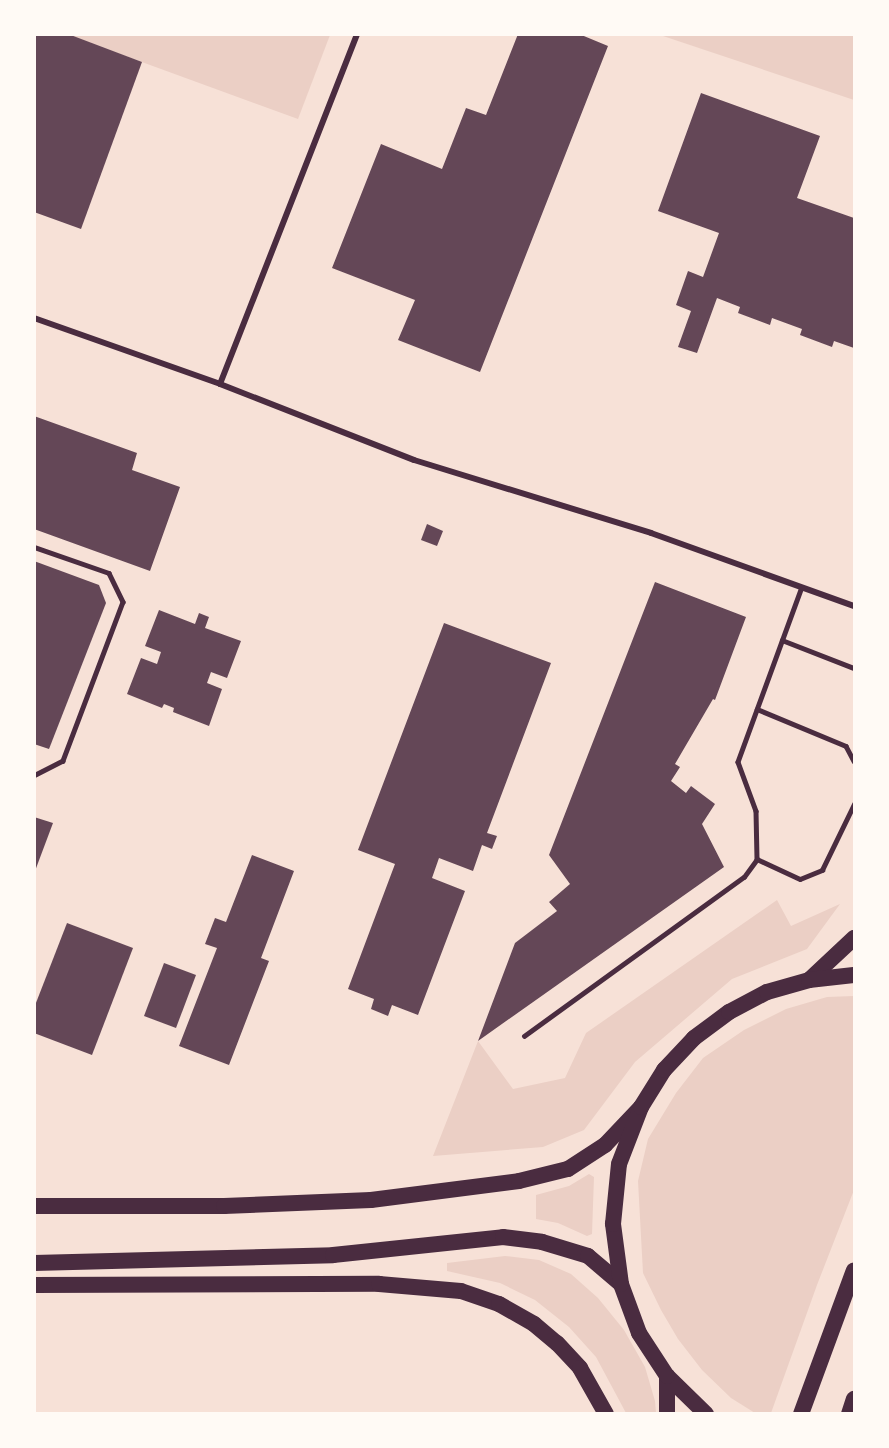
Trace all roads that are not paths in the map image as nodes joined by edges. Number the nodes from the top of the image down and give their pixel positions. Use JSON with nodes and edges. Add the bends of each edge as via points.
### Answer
{"nodes":[{"id":1,"x":357,"y":34,"type":"edge"},
{"id":2,"x":34,"y":318,"type":"edge"},
{"id":3,"x":220,"y":384,"type":"junction"},
{"id":4,"x":34,"y":547,"type":"edge"},
{"id":5,"x":802,"y":587,"type":"junction"},
{"id":6,"x":855,"y":606,"type":"edge"},
{"id":7,"x":782,"y":640,"type":"junction"},
{"id":8,"x":855,"y":668,"type":"edge"},
{"id":9,"x":757,"y":709,"type":"junction"},
{"id":10,"x":855,"y":761,"type":"edge"},
{"id":11,"x":34,"y":776,"type":"edge"},
{"id":12,"x":855,"y":804,"type":"edge"},
{"id":13,"x":757,"y":859,"type":"junction"},
{"id":14,"x":855,"y":938,"type":"edge"},
{"id":15,"x":850,"y":975,"type":"edge"},
{"id":16,"x":809,"y":980,"type":"junction"},
{"id":17,"x":524,"y":1036,"type":"dead end"},
{"id":18,"x":641,"y":1107,"type":"junction"},
{"id":19,"x":34,"y":1206,"type":"edge"},
{"id":20,"x":34,"y":1263,"type":"edge"},
{"id":21,"x":855,"y":1270,"type":"edge"},
{"id":22,"x":621,"y":1284,"type":"junction"},
{"id":23,"x":34,"y":1285,"type":"edge"},
{"id":24,"x":667,"y":1376,"type":"junction"},
{"id":25,"x":855,"y":1399,"type":"edge"},
{"id":26,"x":606,"y":1413,"type":"edge"},
{"id":27,"x":667,"y":1413,"type":"edge"},
{"id":28,"x":706,"y":1413,"type":"edge"},
{"id":29,"x":801,"y":1413,"type":"edge"},
{"id":30,"x":849,"y":1413,"type":"edge"}],
"edges":[{"from":1,"to":3,"type":"street"},
{"from":2,"to":3,"type":"street"},
{"from":3,"to":5,"type":"street","via":[[414,460],[651,533]]},
{"from":4,"to":11,"type":"lane","via":[[109,573],[123,602],[63,761]]},
{"from":5,"to":6,"type":"street"},
{"from":5,"to":7,"type":"lane"},
{"from":7,"to":8,"type":"lane"},
{"from":7,"to":9,"type":"lane"},
{"from":9,"to":10,"type":"lane","via":[[846,746]]},
{"from":9,"to":13,"type":"lane","via":[[738,762],[756,811]]},
{"from":12,"to":13,"type":"lane","via":[[822,870],[800,879]]},
{"from":13,"to":17,"type":"lane","via":[[744,877]]},
{"from":14,"to":16,"type":"highway"},
{"from":15,"to":16,"type":"highway"},
{"from":16,"to":18,"type":"highway","via":[[767,992],[729,1012],[694,1038],[664,1070]]},
{"from":18,"to":19,"type":"highway","via":[[605,1144],[568,1169],[519,1181],[371,1200],[224,1206]]},
{"from":18,"to":22,"type":"highway","via":[[619,1164],[613,1224]]},
{"from":20,"to":22,"type":"highway","via":[[333,1256],[503,1237],[542,1242],[588,1256]]},
{"from":21,"to":29,"type":"highway"},
{"from":22,"to":24,"type":"highway","via":[[639,1333]]},
{"from":23,"to":26,"type":"highway","via":[[379,1284],[461,1291],[499,1304],[550,1337],[580,1368]]},
{"from":24,"to":27,"type":"highway"},
{"from":24,"to":28,"type":"highway"},
{"from":25,"to":30,"type":"highway"}]}
